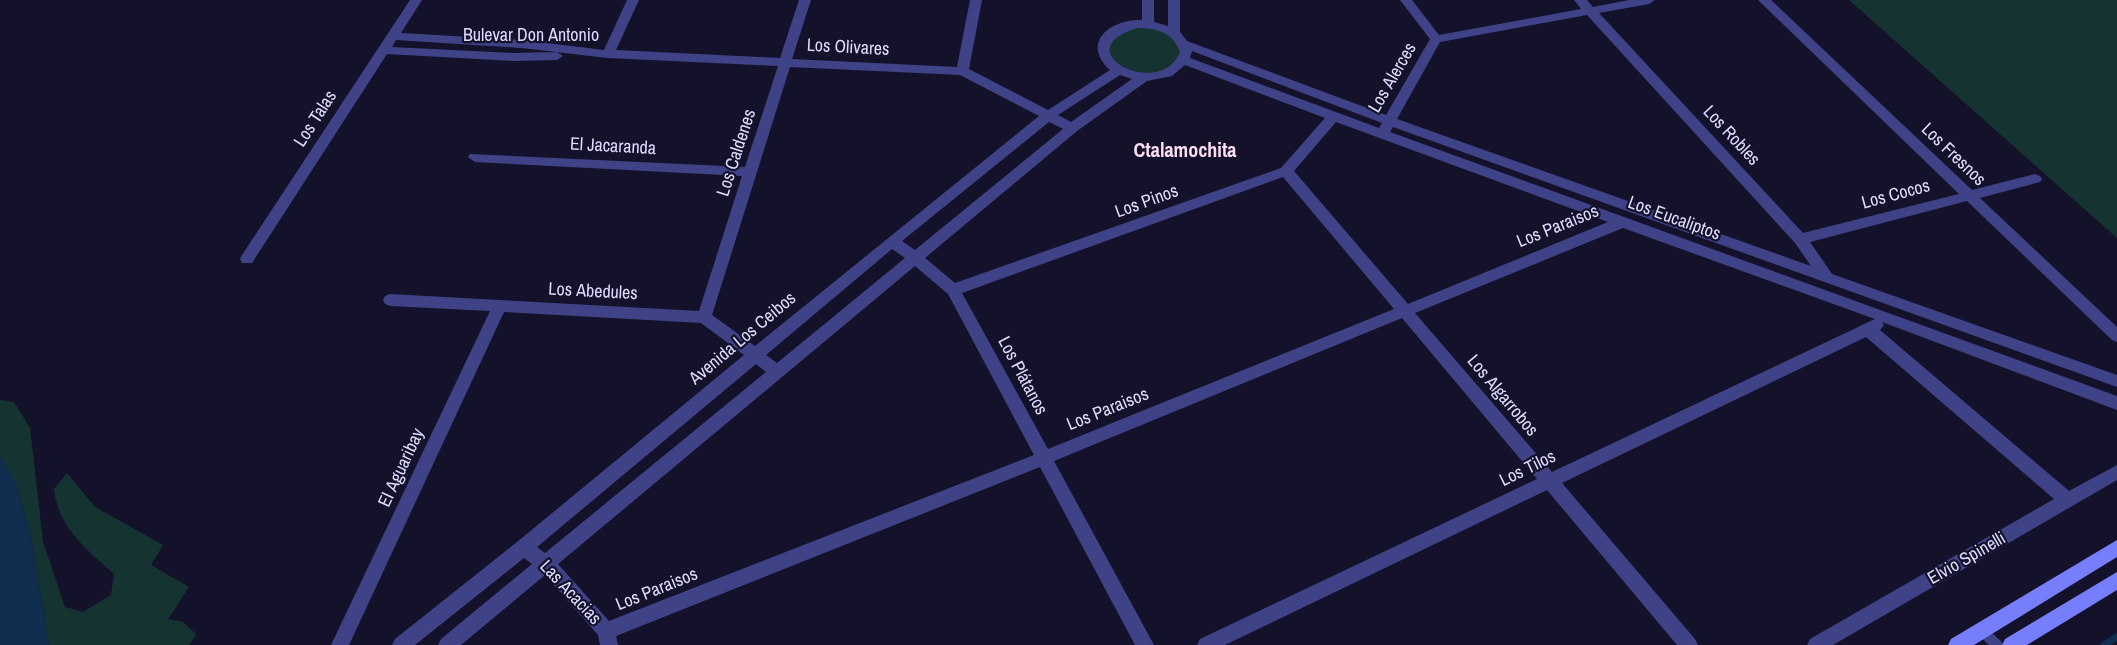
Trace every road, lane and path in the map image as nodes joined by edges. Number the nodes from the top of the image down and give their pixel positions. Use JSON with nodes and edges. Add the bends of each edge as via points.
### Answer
{"nodes":[{"id":1,"x":416,"y":0,"type":"edge"},
{"id":2,"x":633,"y":0,"type":"edge"},
{"id":3,"x":805,"y":0,"type":"edge"},
{"id":4,"x":976,"y":0,"type":"edge"},
{"id":5,"x":1148,"y":0,"type":"edge"},
{"id":6,"x":1174,"y":0,"type":"edge"},
{"id":7,"x":1406,"y":0,"type":"edge"},
{"id":8,"x":1580,"y":0,"type":"edge"},
{"id":9,"x":1648,"y":0,"type":"edge"},
{"id":10,"x":1764,"y":0,"type":"edge"},
{"id":11,"x":1590,"y":11,"type":"junction"},
{"id":12,"x":1148,"y":24,"type":"junction"},
{"id":13,"x":1174,"y":33,"type":"junction"},
{"id":14,"x":392,"y":36,"type":"junction"},
{"id":15,"x":1436,"y":39,"type":"junction"},
{"id":16,"x":1184,"y":44,"type":"junction"},
{"id":17,"x":383,"y":50,"type":"junction"},
{"id":18,"x":608,"y":54,"type":"junction"},
{"id":19,"x":1183,"y":60,"type":"junction"},
{"id":20,"x":785,"y":63,"type":"junction"},
{"id":21,"x":962,"y":71,"type":"junction"},
{"id":22,"x":1118,"y":71,"type":"junction"},
{"id":23,"x":1144,"y":77,"type":"junction"},
{"id":24,"x":1049,"y":115,"type":"junction"},
{"id":25,"x":1333,"y":117,"type":"junction"},
{"id":26,"x":1389,"y":121,"type":"junction"},
{"id":27,"x":1072,"y":128,"type":"junction"},
{"id":28,"x":1382,"y":135,"type":"junction"},
{"id":29,"x":475,"y":157,"type":"dead end"},
{"id":30,"x":1286,"y":171,"type":"junction"},
{"id":31,"x":749,"y":172,"type":"junction"},
{"id":32,"x":2036,"y":179,"type":"dead end"},
{"id":33,"x":1969,"y":195,"type":"junction"},
{"id":34,"x":1623,"y":222,"type":"junction"},
{"id":35,"x":1800,"y":239,"type":"junction"},
{"id":36,"x":892,"y":241,"type":"junction"},
{"id":37,"x":915,"y":257,"type":"junction"},
{"id":38,"x":247,"y":259,"type":"dead end"},
{"id":39,"x":1827,"y":277,"type":"junction"},
{"id":40,"x":953,"y":290,"type":"junction"},
{"id":41,"x":390,"y":300,"type":"dead end"},
{"id":42,"x":1848,"y":303,"type":"junction"},
{"id":43,"x":1906,"y":305,"type":"junction"},
{"id":44,"x":499,"y":307,"type":"junction"},
{"id":45,"x":1404,"y":310,"type":"junction"},
{"id":46,"x":704,"y":317,"type":"junction"},
{"id":47,"x":1891,"y":318,"type":"junction"},
{"id":48,"x":1868,"y":329,"type":"junction"},
{"id":49,"x":2117,"y":336,"type":"edge"},
{"id":50,"x":754,"y":355,"type":"junction"},
{"id":51,"x":777,"y":371,"type":"junction"},
{"id":52,"x":2117,"y":381,"type":"edge"},
{"id":53,"x":2117,"y":403,"type":"edge"},
{"id":54,"x":1044,"y":458,"type":"junction"},
{"id":55,"x":2117,"y":472,"type":"edge"},
{"id":56,"x":1548,"y":481,"type":"junction"},
{"id":57,"x":2068,"y":501,"type":"junction"},
{"id":58,"x":523,"y":548,"type":"junction"},
{"id":59,"x":2117,"y":548,"type":"edge"},
{"id":60,"x":547,"y":564,"type":"junction"},
{"id":61,"x":2117,"y":580,"type":"edge"},
{"id":62,"x":1982,"y":630,"type":"junction"},
{"id":63,"x":608,"y":638,"type":"edge"},
{"id":64,"x":340,"y":645,"type":"edge"},
{"id":65,"x":401,"y":645,"type":"edge"},
{"id":66,"x":447,"y":645,"type":"edge"},
{"id":67,"x":1145,"y":645,"type":"edge"},
{"id":68,"x":1206,"y":645,"type":"edge"},
{"id":69,"x":1689,"y":645,"type":"edge"},
{"id":70,"x":1816,"y":645,"type":"edge"},
{"id":71,"x":1957,"y":645,"type":"edge"},
{"id":72,"x":1997,"y":645,"type":"edge"},
{"id":73,"x":2011,"y":645,"type":"edge"}],
"edges":[{"from":1,"to":14,"type":"street","name":"Los Talas"},
{"from":2,"to":18,"type":"street"},
{"from":3,"to":20,"type":"street","name":"Los Caldenes"},
{"from":4,"to":21,"type":"street"},
{"from":5,"to":12,"type":"street"},
{"from":6,"to":13,"type":"street"},
{"from":7,"to":15,"type":"street"},
{"from":8,"to":11,"type":"street","name":"Los Robles"},
{"from":9,"to":11,"type":"street","name":"Los Alerces"},
{"from":10,"to":33,"type":"street","name":"Los Fresnos"},
{"from":11,"to":15,"type":"street","name":"Los Alerces"},
{"from":11,"to":35,"type":"street","name":"Los Robles"},
{"from":12,"to":13,"type":"street"},
{"from":12,"to":22,"type":"street","via":[[1115,30],[1103,43],[1104,58]]},
{"from":13,"to":16,"type":"street"},
{"from":14,"to":17,"type":"street","name":"Los Talas"},
{"from":14,"to":18,"type":"street","name":"Bulevar Don Antonio"},
{"from":15,"to":26,"type":"street","name":"Los Alerces"},
{"from":16,"to":19,"type":"street"},
{"from":16,"to":26,"type":"street","name":"Los Eucaliptos"},
{"from":17,"to":18,"type":"street","name":"Bulevar Don Antonio","via":[[513,57]]},
{"from":17,"to":38,"type":"street","name":"Los Talas"},
{"from":18,"to":20,"type":"street","name":"Los Olivares"},
{"from":19,"to":23,"type":"street","via":[[1168,73]]},
{"from":19,"to":25,"type":"street","name":"Los Eucaliptos"},
{"from":20,"to":21,"type":"street","name":"Los Olivares"},
{"from":20,"to":31,"type":"street","name":"Los Caldenes"},
{"from":21,"to":24,"type":"street","name":"Los Olivares"},
{"from":22,"to":23,"type":"street"},
{"from":22,"to":24,"type":"street","name":"Avenida Los Ceibos"},
{"from":23,"to":27,"type":"street"},
{"from":24,"to":27,"type":"street","name":"Los Olivares"},
{"from":24,"to":36,"type":"street","name":"Avenida Los Ceibos"},
{"from":25,"to":28,"type":"street","name":"Los Eucaliptos"},
{"from":25,"to":30,"type":"street","name":"Los Pinos"},
{"from":26,"to":28,"type":"street","name":"Los Alerces"},
{"from":26,"to":39,"type":"street","name":"Los Eucaliptos"},
{"from":27,"to":37,"type":"street"},
{"from":28,"to":34,"type":"street","name":"Los Eucaliptos"},
{"from":29,"to":31,"type":"street","name":"El Jacaranda"},
{"from":30,"to":40,"type":"street","name":"Los Pinos"},
{"from":30,"to":45,"type":"street","name":"Los Algarrobos"},
{"from":31,"to":46,"type":"street","name":"Los Caldenes"},
{"from":32,"to":33,"type":"street","name":"Los Cocos"},
{"from":33,"to":35,"type":"street","name":"Los Cocos"},
{"from":33,"to":49,"type":"street","name":"Los Fresnos"},
{"from":34,"to":42,"type":"street","name":"Los Eucaliptos"},
{"from":34,"to":45,"type":"street","name":"Los Paraisos"},
{"from":35,"to":39,"type":"street","name":"Los Robles"},
{"from":36,"to":37,"type":"street","name":"Los Plátanos"},
{"from":36,"to":50,"type":"street","name":"Avenida Los Ceibos"},
{"from":37,"to":40,"type":"street","name":"Los Plátanos"},
{"from":37,"to":51,"type":"street"},
{"from":39,"to":42,"type":"street","name":"Los Robles"},
{"from":39,"to":43,"type":"street","name":"Los Eucaliptos"},
{"from":40,"to":54,"type":"street","name":"Los Plátanos"},
{"from":41,"to":44,"type":"street","name":"Los Abedules"},
{"from":42,"to":47,"type":"street","name":"Los Eucaliptos"},
{"from":43,"to":47,"type":"street"},
{"from":43,"to":52,"type":"street","name":"Los Eucaliptos"},
{"from":44,"to":46,"type":"street","name":"Los Abedules"},
{"from":44,"to":64,"type":"street","name":"El Aguaribay"},
{"from":45,"to":54,"type":"street","name":"Los Paraisos"},
{"from":45,"to":56,"type":"street","name":"Los Algarrobos"},
{"from":46,"to":50,"type":"street"},
{"from":47,"to":48,"type":"street"},
{"from":47,"to":53,"type":"street","name":"Los Eucaliptos"},
{"from":48,"to":56,"type":"street","name":"Los Tilos"},
{"from":48,"to":57,"type":"street"},
{"from":50,"to":51,"type":"street"},
{"from":50,"to":58,"type":"street","name":"Avenida Los Ceibos"},
{"from":51,"to":60,"type":"street"},
{"from":54,"to":63,"type":"street","name":"Los Paraisos"},
{"from":54,"to":67,"type":"street","name":"Los Plátanos"},
{"from":55,"to":57,"type":"street","name":"Elvio Spinelli"},
{"from":56,"to":68,"type":"street","name":"Los Tilos"},
{"from":56,"to":69,"type":"street","name":"Los Algarrobos"},
{"from":57,"to":70,"type":"street","name":"Elvio Spinelli"},
{"from":58,"to":60,"type":"street","name":"Las Acacias"},
{"from":58,"to":65,"type":"street","name":"Avenida Los Ceibos"},
{"from":59,"to":62,"type":"main road"},
{"from":60,"to":63,"type":"street","name":"Las Acacias"},
{"from":60,"to":66,"type":"street"},
{"from":61,"to":73,"type":"main road"},
{"from":62,"to":71,"type":"main road"},
{"from":62,"to":72,"type":"lane"}]}
